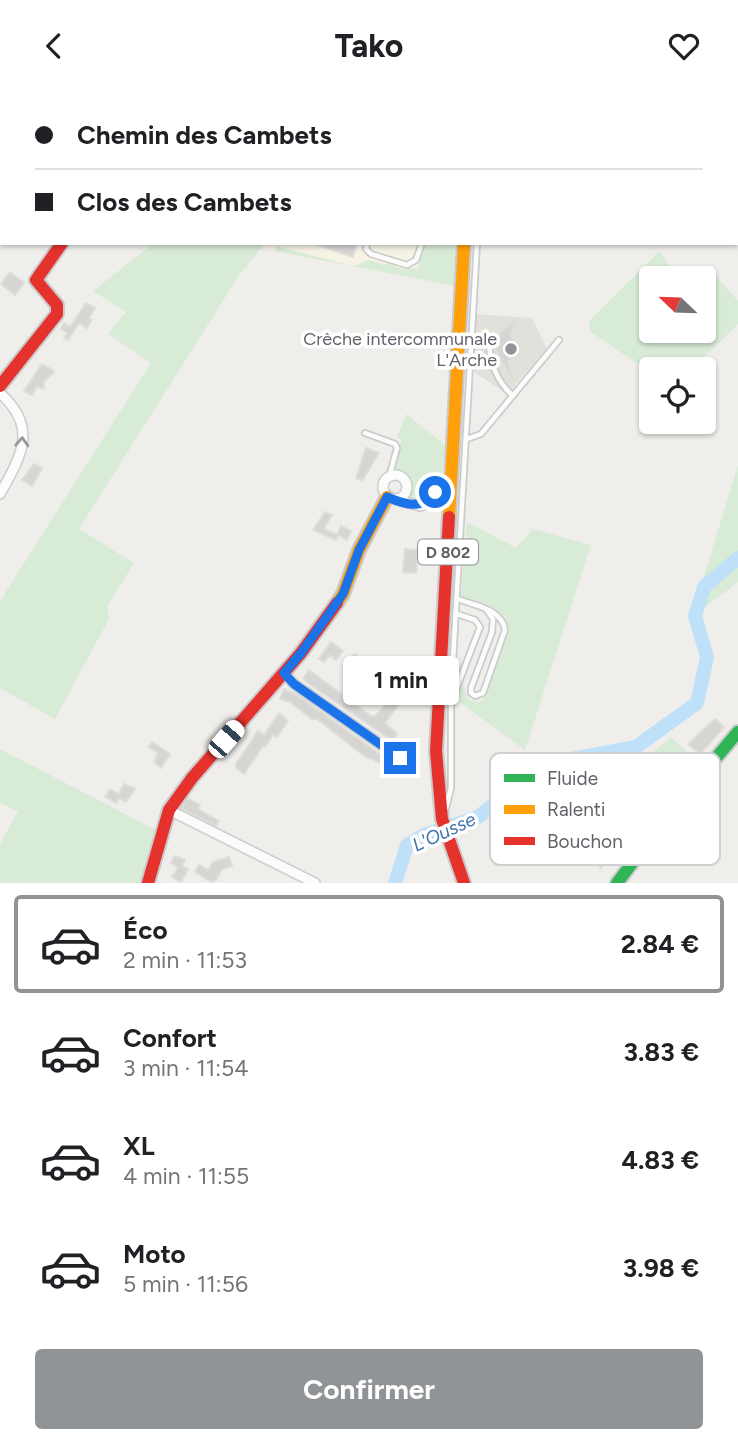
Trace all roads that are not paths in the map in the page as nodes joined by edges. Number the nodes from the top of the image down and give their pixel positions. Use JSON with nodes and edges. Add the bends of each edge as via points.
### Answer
{"nodes":[{"id":1,"x":61,"y":245,"type":"edge"},
{"id":2,"x":367,"y":245,"type":"edge"},
{"id":3,"x":421,"y":245,"type":"edge"},
{"id":4,"x":464,"y":245,"type":"edge"},
{"id":5,"x":477,"y":245,"type":"edge"},
{"id":6,"x":559,"y":339,"type":"dead end"},
{"id":7,"x":489,"y":343,"type":"dead end"},
{"id":8,"x":0,"y":386,"type":"edge"},
{"id":9,"x":0,"y":393,"type":"edge"},
{"id":10,"x":512,"y":395,"type":"junction"},
{"id":11,"x":365,"y":433,"type":"dead end"},
{"id":12,"x":467,"y":439,"type":"junction"},
{"id":13,"x":389,"y":477,"type":"junction"},
{"id":14,"x":3,"y":482,"type":"edge"},
{"id":15,"x":438,"y":486,"type":"dead end"},
{"id":16,"x":0,"y":494,"type":"edge"},
{"id":17,"x":392,"y":498,"type":"junction"},
{"id":18,"x":458,"y":599,"type":"junction"},
{"id":19,"x":486,"y":609,"type":"junction"},
{"id":20,"x":457,"y":614,"type":"junction"},
{"id":21,"x":284,"y":673,"type":"junction"},
{"id":22,"x":451,"y":704,"type":"junction"},
{"id":23,"x":738,"y":731,"type":"edge"},
{"id":24,"x":720,"y":753,"type":"edge"},
{"id":25,"x":408,"y":758,"type":"dead end"},
{"id":26,"x":169,"y":810,"type":"junction"},
{"id":27,"x":443,"y":821,"type":"junction"},
{"id":28,"x":631,"y":865,"type":"edge"},
{"id":29,"x":148,"y":883,"type":"edge"},
{"id":30,"x":315,"y":883,"type":"edge"},
{"id":31,"x":464,"y":883,"type":"edge"},
{"id":32,"x":617,"y":883,"type":"edge"}],
"edges":[{"from":1,"to":8,"type":"street","via":[[36,279],[57,305],[57,314]]},
{"from":2,"to":3,"type":"lane","via":[[371,254],[407,265],[416,260]]},
{"from":4,"to":27,"type":"street","number":"D 802","via":[[436,751]]},
{"from":5,"to":12,"type":"lane"},
{"from":6,"to":10,"type":"lane"},
{"from":7,"to":10,"type":"lane","via":[[494,369]]},
{"from":14,"to":9,"type":"street","one_way":true,"via":[[20,458],[23,441],[17,412]]},
{"from":10,"to":12,"type":"lane","via":[[481,434]]},
{"from":11,"to":13,"type":"lane","via":[[395,444]]},
{"from":12,"to":18,"type":"lane"},
{"from":13,"to":17,"type":"street","via":[[383,486]]},
{"from":13,"to":17,"type":"street","via":[[401,477],[407,483],[405,495]]},
{"from":14,"to":16,"type":"street"},
{"from":15,"to":17,"type":"street","via":[[420,506]]},
{"from":17,"to":21,"type":"street","via":[[359,550],[343,594]]},
{"from":18,"to":19,"type":"lane"},
{"from":18,"to":20,"type":"lane"},
{"from":19,"to":19,"type":"lane","via":[[493,619],[492,632],[471,688],[475,696],[483,693],[505,629],[502,616]]},
{"from":20,"to":22,"type":"lane"},
{"from":20,"to":22,"type":"lane","via":[[475,620],[480,627]]},
{"from":21,"to":25,"type":"street","via":[[400,758]]},
{"from":21,"to":26,"type":"street"},
{"from":22,"to":27,"type":"lane","via":[[450,788]]},
{"from":23,"to":24,"type":"street"},
{"from":26,"to":29,"type":"street"},
{"from":26,"to":30,"type":"street"},
{"from":27,"to":31,"type":"street","number":"D 802"},
{"from":28,"to":32,"type":"street"}]}
